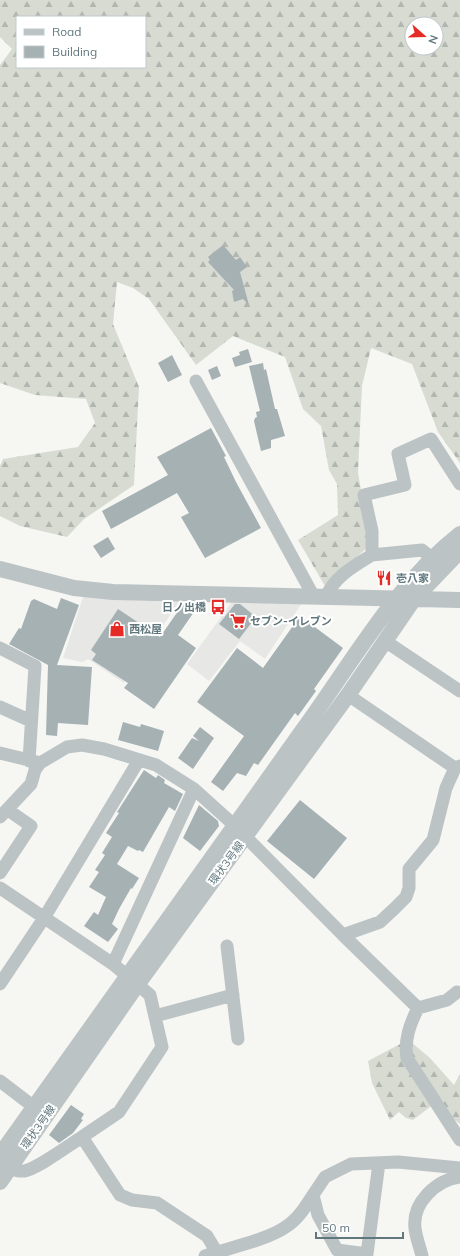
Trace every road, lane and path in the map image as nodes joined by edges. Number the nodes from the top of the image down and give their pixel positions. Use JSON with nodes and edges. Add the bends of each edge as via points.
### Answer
{"nodes":[{"id":1,"x":196,"y":381,"type":"dead end"},
{"id":2,"x":460,"y":484,"type":"edge"},
{"id":3,"x":460,"y":534,"type":"edge"},
{"id":4,"x":459,"y":552,"type":"edge"},
{"id":5,"x":372,"y":555,"type":"junction"},
{"id":6,"x":432,"y":558,"type":"junction"},
{"id":7,"x":0,"y":569,"type":"edge"},
{"id":8,"x":320,"y":597,"type":"junction"},
{"id":9,"x":395,"y":599,"type":"junction"},
{"id":10,"x":414,"y":599,"type":"junction"},
{"id":11,"x":460,"y":600,"type":"edge"},
{"id":12,"x":385,"y":641,"type":"junction"},
{"id":13,"x":0,"y":648,"type":"edge"},
{"id":14,"x":460,"y":691,"type":"edge"},
{"id":15,"x":348,"y":695,"type":"junction"},
{"id":16,"x":0,"y":707,"type":"edge"},
{"id":17,"x":31,"y":721,"type":"junction"},
{"id":18,"x":0,"y":753,"type":"edge"},
{"id":19,"x":139,"y":760,"type":"junction"},
{"id":20,"x":35,"y":762,"type":"junction"},
{"id":21,"x":458,"y":767,"type":"edge"},
{"id":22,"x":194,"y":789,"type":"junction"},
{"id":23,"x":4,"y":813,"type":"edge"},
{"id":24,"x":239,"y":831,"type":"junction"},
{"id":25,"x":0,"y":874,"type":"edge"},
{"id":26,"x":0,"y":888,"type":"edge"},
{"id":27,"x":44,"y":918,"type":"junction"},
{"id":28,"x":343,"y":935,"type":"junction"},
{"id":29,"x":227,"y":946,"type":"dead end"},
{"id":30,"x":113,"y":964,"type":"junction"},
{"id":31,"x":132,"y":981,"type":"junction"},
{"id":32,"x":0,"y":984,"type":"edge"},
{"id":33,"x":457,"y":992,"type":"dead end"},
{"id":34,"x":233,"y":995,"type":"junction"},
{"id":35,"x":418,"y":1008,"type":"junction"},
{"id":36,"x":155,"y":1016,"type":"junction"},
{"id":37,"x":238,"y":1039,"type":"dead end"},
{"id":38,"x":0,"y":1081,"type":"edge"},
{"id":39,"x":34,"y":1107,"type":"junction"},
{"id":40,"x":82,"y":1137,"type":"junction"},
{"id":41,"x":460,"y":1140,"type":"edge"},
{"id":42,"x":0,"y":1155,"type":"edge"},
{"id":43,"x":379,"y":1163,"type":"junction"},
{"id":44,"x":5,"y":1165,"type":"edge"},
{"id":45,"x":460,"y":1168,"type":"edge"},
{"id":46,"x":460,"y":1178,"type":"edge"},
{"id":47,"x":0,"y":1182,"type":"edge"},
{"id":48,"x":313,"y":1195,"type":"junction"},
{"id":49,"x":214,"y":1255,"type":"edge"},
{"id":50,"x":422,"y":1256,"type":"edge"}],
"edges":[{"from":1,"to":8,"type":"street"},
{"from":2,"to":5,"type":"street","via":[[431,439],[398,454],[406,485],[364,495],[372,531]]},
{"from":3,"to":6,"type":"street","name":"環状3号線"},
{"from":4,"to":10,"type":"street","name":"環状3号線"},
{"from":5,"to":6,"type":"street","via":[[422,550]]},
{"from":5,"to":8,"type":"street","via":[[341,577]]},
{"from":6,"to":9,"type":"street","name":"環状3号線"},
{"from":7,"to":8,"type":"street","via":[[74,588],[113,592]]},
{"from":8,"to":9,"type":"street"},
{"from":9,"to":10,"type":"street"},
{"from":9,"to":24,"type":"street","name":"環状3号線"},
{"from":10,"to":11,"type":"street"},
{"from":10,"to":12,"type":"street","name":"環状3号線"},
{"from":12,"to":14,"type":"street"},
{"from":12,"to":15,"type":"street","name":"環状3号線"},
{"from":13,"to":17,"type":"street","via":[[35,666]]},
{"from":15,"to":21,"type":"street"},
{"from":15,"to":24,"type":"street","name":"環状3号線"},
{"from":16,"to":17,"type":"street"},
{"from":17,"to":20,"type":"street"},
{"from":18,"to":20,"type":"street"},
{"from":19,"to":20,"type":"street","via":[[82,745],[67,747]]},
{"from":19,"to":22,"type":"street","via":[[156,765]]},
{"from":19,"to":27,"type":"street"},
{"from":20,"to":23,"type":"street","via":[[31,784]]},
{"from":21,"to":28,"type":"street","via":[[446,788],[433,840],[409,869],[406,898],[380,922]]},
{"from":22,"to":24,"type":"street"},
{"from":22,"to":30,"type":"street"},
{"from":23,"to":25,"type":"street","via":[[31,826]]},
{"from":24,"to":28,"type":"street"},
{"from":24,"to":31,"type":"street","name":"環状3号線"},
{"from":26,"to":27,"type":"street"},
{"from":27,"to":30,"type":"street"},
{"from":27,"to":32,"type":"street"},
{"from":28,"to":35,"type":"street"},
{"from":29,"to":34,"type":"street"},
{"from":30,"to":31,"type":"street"},
{"from":31,"to":36,"type":"street","via":[[150,995]]},
{"from":31,"to":39,"type":"street","name":"環状3号線"},
{"from":31,"to":44,"type":"street","name":"環状3号線"},
{"from":33,"to":35,"type":"street","via":[[447,1000]]},
{"from":34,"to":36,"type":"street"},
{"from":34,"to":37,"type":"street"},
{"from":35,"to":41,"type":"street","via":[[408,1034],[405,1048],[407,1058]]},
{"from":36,"to":40,"type":"street","via":[[162,1047],[119,1112]]},
{"from":38,"to":39,"type":"street"},
{"from":39,"to":42,"type":"street","name":"環状3号線"},
{"from":40,"to":44,"type":"street","via":[[23,1172]]},
{"from":40,"to":49,"type":"street","via":[[120,1195],[132,1200],[157,1203],[207,1236]]},
{"from":43,"to":45,"type":"street","via":[[398,1162]]},
{"from":43,"to":48,"type":"street","via":[[351,1164],[325,1177]]},
{"from":43,"to":48,"type":"street","via":[[367,1254],[338,1250],[318,1215]]},
{"from":44,"to":47,"type":"street","name":"環状3号線"},
{"from":46,"to":50,"type":"street","via":[[450,1178],[418,1204],[415,1228]]},
{"from":48,"to":49,"type":"street","via":[[288,1226]]}]}
